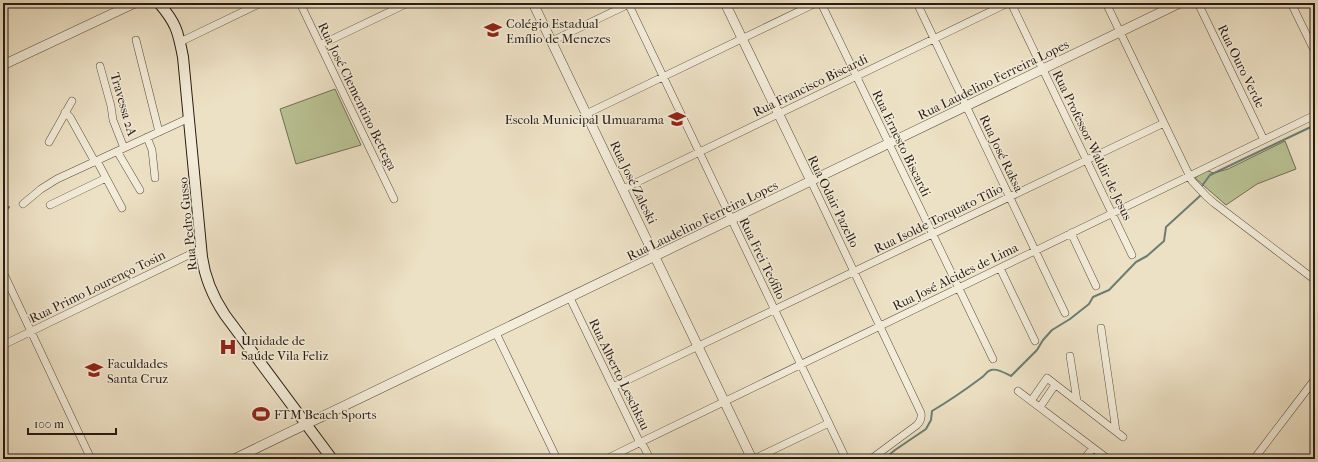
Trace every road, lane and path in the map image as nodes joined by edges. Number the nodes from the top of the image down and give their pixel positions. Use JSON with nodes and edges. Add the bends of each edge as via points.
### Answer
{"nodes":[{"id":1,"x":135,"y":3,"type":"edge"},
{"id":2,"x":151,"y":3,"type":"edge"},
{"id":3,"x":159,"y":3,"type":"edge"},
{"id":4,"x":261,"y":3,"type":"edge"},
{"id":5,"x":300,"y":3,"type":"edge"},
{"id":6,"x":408,"y":3,"type":"edge"},
{"id":7,"x":533,"y":3,"type":"edge"},
{"id":8,"x":629,"y":3,"type":"edge"},
{"id":9,"x":725,"y":3,"type":"edge"},
{"id":10,"x":816,"y":3,"type":"edge"},
{"id":11,"x":821,"y":3,"type":"edge"},
{"id":12,"x":917,"y":3,"type":"edge"},
{"id":13,"x":1010,"y":3,"type":"edge"},
{"id":14,"x":1106,"y":3,"type":"edge"},
{"id":15,"x":1180,"y":3,"type":"edge"},
{"id":16,"x":1198,"y":3,"type":"edge"},
{"id":17,"x":1291,"y":3,"type":"edge"},
{"id":18,"x":1120,"y":32,"type":"junction"},
{"id":19,"x":742,"y":39,"type":"junction"},
{"id":20,"x":934,"y":39,"type":"junction"},
{"id":21,"x":136,"y":40,"type":"dead end"},
{"id":22,"x":552,"y":41,"type":"junction"},
{"id":23,"x":180,"y":42,"type":"junction"},
{"id":24,"x":320,"y":45,"type":"junction"},
{"id":25,"x":1315,"y":52,"type":"edge"},
{"id":26,"x":3,"y":65,"type":"edge"},
{"id":27,"x":100,"y":66,"type":"dead end"},
{"id":28,"x":1043,"y":69,"type":"junction"},
{"id":29,"x":663,"y":76,"type":"junction"},
{"id":30,"x":856,"y":76,"type":"junction"},
{"id":31,"x":72,"y":101,"type":"dead end"},
{"id":32,"x":966,"y":106,"type":"junction"},
{"id":33,"x":65,"y":112,"type":"junction"},
{"id":34,"x":586,"y":114,"type":"junction"},
{"id":35,"x":778,"y":114,"type":"junction"},
{"id":36,"x":1315,"y":115,"type":"edge"},
{"id":37,"x":189,"y":118,"type":"junction"},
{"id":38,"x":1164,"y":123,"type":"junction"},
{"id":39,"x":159,"y":132,"type":"junction"},
{"id":40,"x":147,"y":138,"type":"junction"},
{"id":41,"x":1264,"y":140,"type":"junction"},
{"id":42,"x":48,"y":142,"type":"dead end"},
{"id":43,"x":889,"y":144,"type":"junction"},
{"id":44,"x":124,"y":148,"type":"junction"},
{"id":45,"x":117,"y":151,"type":"junction"},
{"id":46,"x":699,"y":152,"type":"junction"},
{"id":47,"x":1087,"y":160,"type":"junction"},
{"id":48,"x":96,"y":161,"type":"junction"},
{"id":49,"x":1190,"y":176,"type":"junction"},
{"id":50,"x":106,"y":178,"type":"junction"},
{"id":51,"x":155,"y":178,"type":"dead end"},
{"id":52,"x":810,"y":182,"type":"junction"},
{"id":53,"x":623,"y":189,"type":"junction"},
{"id":54,"x":140,"y":190,"type":"dead end"},
{"id":55,"x":1010,"y":197,"type":"junction"},
{"id":56,"x":394,"y":199,"type":"dead end"},
{"id":57,"x":23,"y":204,"type":"dead end"},
{"id":58,"x":50,"y":205,"type":"dead end"},
{"id":59,"x":122,"y":208,"type":"dead end"},
{"id":60,"x":1112,"y":214,"type":"junction"},
{"id":61,"x":732,"y":220,"type":"junction"},
{"id":62,"x":932,"y":234,"type":"junction"},
{"id":63,"x":1071,"y":234,"type":"junction"},
{"id":64,"x":201,"y":249,"type":"junction"},
{"id":65,"x":1036,"y":251,"type":"junction"},
{"id":66,"x":1132,"y":255,"type":"dead end"},
{"id":67,"x":655,"y":256,"type":"junction"},
{"id":68,"x":1000,"y":268,"type":"junction"},
{"id":69,"x":3,"y":272,"type":"edge"},
{"id":70,"x":854,"y":272,"type":"junction"},
{"id":71,"x":1315,"y":280,"type":"edge"},
{"id":72,"x":1096,"y":286,"type":"dead end"},
{"id":73,"x":958,"y":288,"type":"junction"},
{"id":74,"x":570,"y":298,"type":"junction"},
{"id":75,"x":775,"y":310,"type":"junction"},
{"id":76,"x":1065,"y":313,"type":"dead end"},
{"id":77,"x":880,"y":326,"type":"junction"},
{"id":78,"x":1101,"y":328,"type":"dead end"},
{"id":79,"x":31,"y":331,"type":"junction"},
{"id":80,"x":496,"y":333,"type":"junction"},
{"id":81,"x":1035,"y":341,"type":"dead end"},
{"id":82,"x":3,"y":344,"type":"edge"},
{"id":83,"x":698,"y":346,"type":"junction"},
{"id":84,"x":1070,"y":356,"type":"dead end"},
{"id":85,"x":993,"y":359,"type":"dead end"},
{"id":86,"x":801,"y":364,"type":"junction"},
{"id":87,"x":1315,"y":379,"type":"edge"},
{"id":88,"x":1055,"y":385,"type":"junction"},
{"id":89,"x":613,"y":387,"type":"junction"},
{"id":90,"x":1018,"y":391,"type":"dead end"},
{"id":91,"x":1031,"y":400,"type":"junction"},
{"id":92,"x":1077,"y":401,"type":"junction"},
{"id":93,"x":725,"y":402,"type":"junction"},
{"id":94,"x":1040,"y":407,"type":"junction"},
{"id":95,"x":829,"y":423,"type":"junction"},
{"id":96,"x":307,"y":425,"type":"junction"},
{"id":97,"x":1116,"y":431,"type":"junction"},
{"id":98,"x":1123,"y":437,"type":"dead end"},
{"id":99,"x":640,"y":443,"type":"junction"},
{"id":100,"x":1093,"y":448,"type":"junction"},
{"id":101,"x":91,"y":459,"type":"edge"},
{"id":102,"x":234,"y":459,"type":"edge"},
{"id":103,"x":332,"y":459,"type":"edge"},
{"id":104,"x":557,"y":459,"type":"edge"},
{"id":105,"x":606,"y":459,"type":"edge"},
{"id":106,"x":650,"y":459,"type":"edge"},
{"id":107,"x":753,"y":459,"type":"edge"},
{"id":108,"x":846,"y":459,"type":"edge"},
{"id":109,"x":872,"y":459,"type":"edge"},
{"id":110,"x":1084,"y":459,"type":"edge"},
{"id":111,"x":1108,"y":459,"type":"edge"},
{"id":112,"x":1254,"y":459,"type":"edge"}],
"edges":[{"from":1,"to":26,"type":"street"},
{"from":2,"to":23,"type":"main road","name":"Rua Pedro Gusso"},
{"from":3,"to":23,"type":"main road","name":"Rua Pedro Gusso","via":[[175,24]]},
{"from":4,"to":23,"type":"street"},
{"from":5,"to":24,"type":"street","name":"Rua José Clementino Bettega"},
{"from":6,"to":24,"type":"street"},
{"from":7,"to":22,"type":"street","name":"Rua José Zaleski"},
{"from":8,"to":22,"type":"street"},
{"from":8,"to":29,"type":"street","name":"Rua Frei Teófilo"},
{"from":9,"to":19,"type":"street","name":"Rua Odair Pazello"},
{"from":10,"to":19,"type":"street"},
{"from":11,"to":30,"type":"street","name":"Rua Ernesto Biscardi"},
{"from":12,"to":20,"type":"street","name":"Rua José Raksa"},
{"from":13,"to":20,"type":"street","name":"Rua Francisco Biscardi"},
{"from":13,"to":28,"type":"street","name":"Rua Professor Waldir de Jesus"},
{"from":14,"to":18,"type":"street"},
{"from":15,"to":18,"type":"street","name":"Rua Laudelino Ferreira Lopes"},
{"from":16,"to":41,"type":"street","name":"Rua Ouro Verde"},
{"from":17,"to":25,"type":"street"},
{"from":18,"to":28,"type":"street","name":"Rua Laudelino Ferreira Lopes"},
{"from":18,"to":38,"type":"street"},
{"from":19,"to":29,"type":"street"},
{"from":19,"to":35,"type":"street","name":"Rua Odair Pazello"},
{"from":20,"to":30,"type":"street","name":"Rua Francisco Biscardi"},
{"from":20,"to":32,"type":"street","name":"Rua José Raksa"},
{"from":21,"to":39,"type":"street"},
{"from":22,"to":34,"type":"street","name":"Rua José Zaleski"},
{"from":23,"to":37,"type":"main road","name":"Rua Pedro Gusso"},
{"from":24,"to":56,"type":"street","name":"Rua José Clementino Bettega"},
{"from":27,"to":44,"type":"street","name":"Travessa 2A","via":[[113,120]]},
{"from":28,"to":32,"type":"street","name":"Rua Laudelino Ferreira Lopes"},
{"from":28,"to":47,"type":"street","name":"Rua Professor Waldir de Jesus"},
{"from":29,"to":34,"type":"street"},
{"from":29,"to":46,"type":"street","name":"Rua Frei Teófilo"},
{"from":30,"to":35,"type":"street","name":"Rua Francisco Biscardi"},
{"from":30,"to":43,"type":"street","name":"Rua Ernesto Biscardi"},
{"from":31,"to":33,"type":"street"},
{"from":32,"to":43,"type":"street","name":"Rua Laudelino Ferreira Lopes"},
{"from":32,"to":55,"type":"street","name":"Rua José Raksa"},
{"from":33,"to":42,"type":"street"},
{"from":33,"to":48,"type":"street"},
{"from":34,"to":53,"type":"street","name":"Rua José Zaleski"},
{"from":35,"to":46,"type":"street","name":"Rua Francisco Biscardi"},
{"from":35,"to":52,"type":"street","name":"Rua Odair Pazello"},
{"from":36,"to":41,"type":"street","name":"Rua José Alcides de Lima"},
{"from":37,"to":39,"type":"street"},
{"from":37,"to":64,"type":"main road","name":"Rua Pedro Gusso"},
{"from":38,"to":47,"type":"street","name":"Rua Isolde Torquato Tílio"},
{"from":38,"to":49,"type":"street"},
{"from":39,"to":40,"type":"street"},
{"from":40,"to":44,"type":"street"},
{"from":40,"to":51,"type":"street","via":[[152,150]]},
{"from":41,"to":49,"type":"street","name":"Rua José Alcides de Lima"},
{"from":43,"to":52,"type":"street","name":"Rua Laudelino Ferreira Lopes"},
{"from":43,"to":62,"type":"street","name":"Rua Ernesto Biscardi"},
{"from":44,"to":45,"type":"street"},
{"from":45,"to":48,"type":"street"},
{"from":45,"to":54,"type":"street"},
{"from":46,"to":53,"type":"street","name":"Rua Francisco Biscardi"},
{"from":46,"to":61,"type":"street","name":"Rua Frei Teófilo"},
{"from":47,"to":55,"type":"street","name":"Rua Isolde Torquato Tílio"},
{"from":47,"to":60,"type":"street","name":"Rua Professor Waldir de Jesus"},
{"from":48,"to":50,"type":"street"},
{"from":48,"to":57,"type":"street","via":[[49,184]]},
{"from":49,"to":60,"type":"street","name":"Rua José Alcides de Lima"},
{"from":49,"to":71,"type":"street","via":[[1206,197]]},
{"from":50,"to":58,"type":"street"},
{"from":50,"to":59,"type":"street"},
{"from":52,"to":61,"type":"street","name":"Rua Laudelino Ferreira Lopes"},
{"from":52,"to":70,"type":"street","name":"Rua Odair Pazello"},
{"from":53,"to":67,"type":"street","name":"Rua José Zaleski"},
{"from":55,"to":62,"type":"street","name":"Rua Isolde Torquato Tílio"},
{"from":55,"to":65,"type":"street","name":"Rua José Raksa"},
{"from":60,"to":63,"type":"street","name":"Rua José Alcides de Lima"},
{"from":60,"to":66,"type":"street","name":"Rua Professor Waldir de Jesus"},
{"from":61,"to":67,"type":"street","name":"Rua Laudelino Ferreira Lopes"},
{"from":61,"to":75,"type":"street","name":"Rua Frei Teófilo"},
{"from":62,"to":70,"type":"street","name":"Rua Isolde Torquato Tílio"},
{"from":62,"to":73,"type":"street","name":"Rua Ernesto Biscardi"},
{"from":63,"to":65,"type":"street","name":"Rua José Alcides de Lima"},
{"from":63,"to":72,"type":"street"},
{"from":64,"to":79,"type":"street","name":"Rua Primo Lourenço Tosin"},
{"from":64,"to":96,"type":"main road","name":"Rua Pedro Gusso","via":[[205,275],[219,307]]},
{"from":65,"to":68,"type":"street","name":"Rua José Alcides de Lima"},
{"from":65,"to":76,"type":"street","name":"Rua José Raksa"},
{"from":67,"to":74,"type":"street","name":"Rua Laudelino Ferreira Lopes"},
{"from":67,"to":83,"type":"street","name":"Rua José Zaleski"},
{"from":68,"to":73,"type":"street","name":"Rua José Alcides de Lima"},
{"from":68,"to":81,"type":"street"},
{"from":69,"to":79,"type":"street"},
{"from":70,"to":75,"type":"street","name":"Rua Isolde Torquato Tílio"},
{"from":70,"to":77,"type":"street","name":"Rua Odair Pazello"},
{"from":73,"to":77,"type":"street","name":"Rua José Alcides de Lima"},
{"from":73,"to":85,"type":"street","name":"Rua Ernesto Biscardi"},
{"from":74,"to":80,"type":"street","name":"Rua Laudelino Ferreira Lopes"},
{"from":74,"to":89,"type":"street","name":"Rua Alberto Leschkau"},
{"from":75,"to":83,"type":"street","name":"Rua Isolde Torquato Tílio"},
{"from":75,"to":86,"type":"street","name":"Rua Frei Teófilo"},
{"from":77,"to":86,"type":"street","name":"Rua José Alcides de Lima"},
{"from":77,"to":109,"type":"street","name":"Rua Odair Pazello","via":[[922,418]]},
{"from":78,"to":97,"type":"street"},
{"from":79,"to":82,"type":"street","name":"Rua Primo Lourenço Tosin"},
{"from":79,"to":101,"type":"street"},
{"from":80,"to":96,"type":"street","name":"Rua Laudelino Ferreira Lopes"},
{"from":80,"to":104,"type":"street"},
{"from":83,"to":89,"type":"street","name":"Rua Isolde Torquato Tílio"},
{"from":83,"to":93,"type":"street","name":"Rua José Zaleski"},
{"from":84,"to":92,"type":"street"},
{"from":86,"to":93,"type":"street","name":"Rua José Alcides de Lima"},
{"from":86,"to":95,"type":"street","name":"Rua Frei Teófilo"},
{"from":87,"to":112,"type":"street"},
{"from":88,"to":91,"type":"street","via":[[1047,378]]},
{"from":88,"to":92,"type":"street"},
{"from":88,"to":94,"type":"street"},
{"from":89,"to":99,"type":"street","name":"Rua Alberto Leschkau"},
{"from":90,"to":91,"type":"street"},
{"from":91,"to":94,"type":"street"},
{"from":92,"to":97,"type":"street"},
{"from":93,"to":99,"type":"street","name":"Rua José Alcides de Lima"},
{"from":93,"to":107,"type":"street","name":"Rua José Zaleski"},
{"from":94,"to":100,"type":"street"},
{"from":95,"to":107,"type":"street"},
{"from":95,"to":108,"type":"street","name":"Rua Frei Teófilo"},
{"from":96,"to":102,"type":"street","name":"Rua Laudelino Ferreira Lopes"},
{"from":96,"to":103,"type":"main road","name":"Rua Pedro Gusso"},
{"from":97,"to":98,"type":"street"},
{"from":99,"to":105,"type":"street","name":"Rua José Alcides de Lima"},
{"from":99,"to":106,"type":"street","name":"Rua Alberto Leschkau"},
{"from":100,"to":110,"type":"street"},
{"from":100,"to":111,"type":"street"}]}
